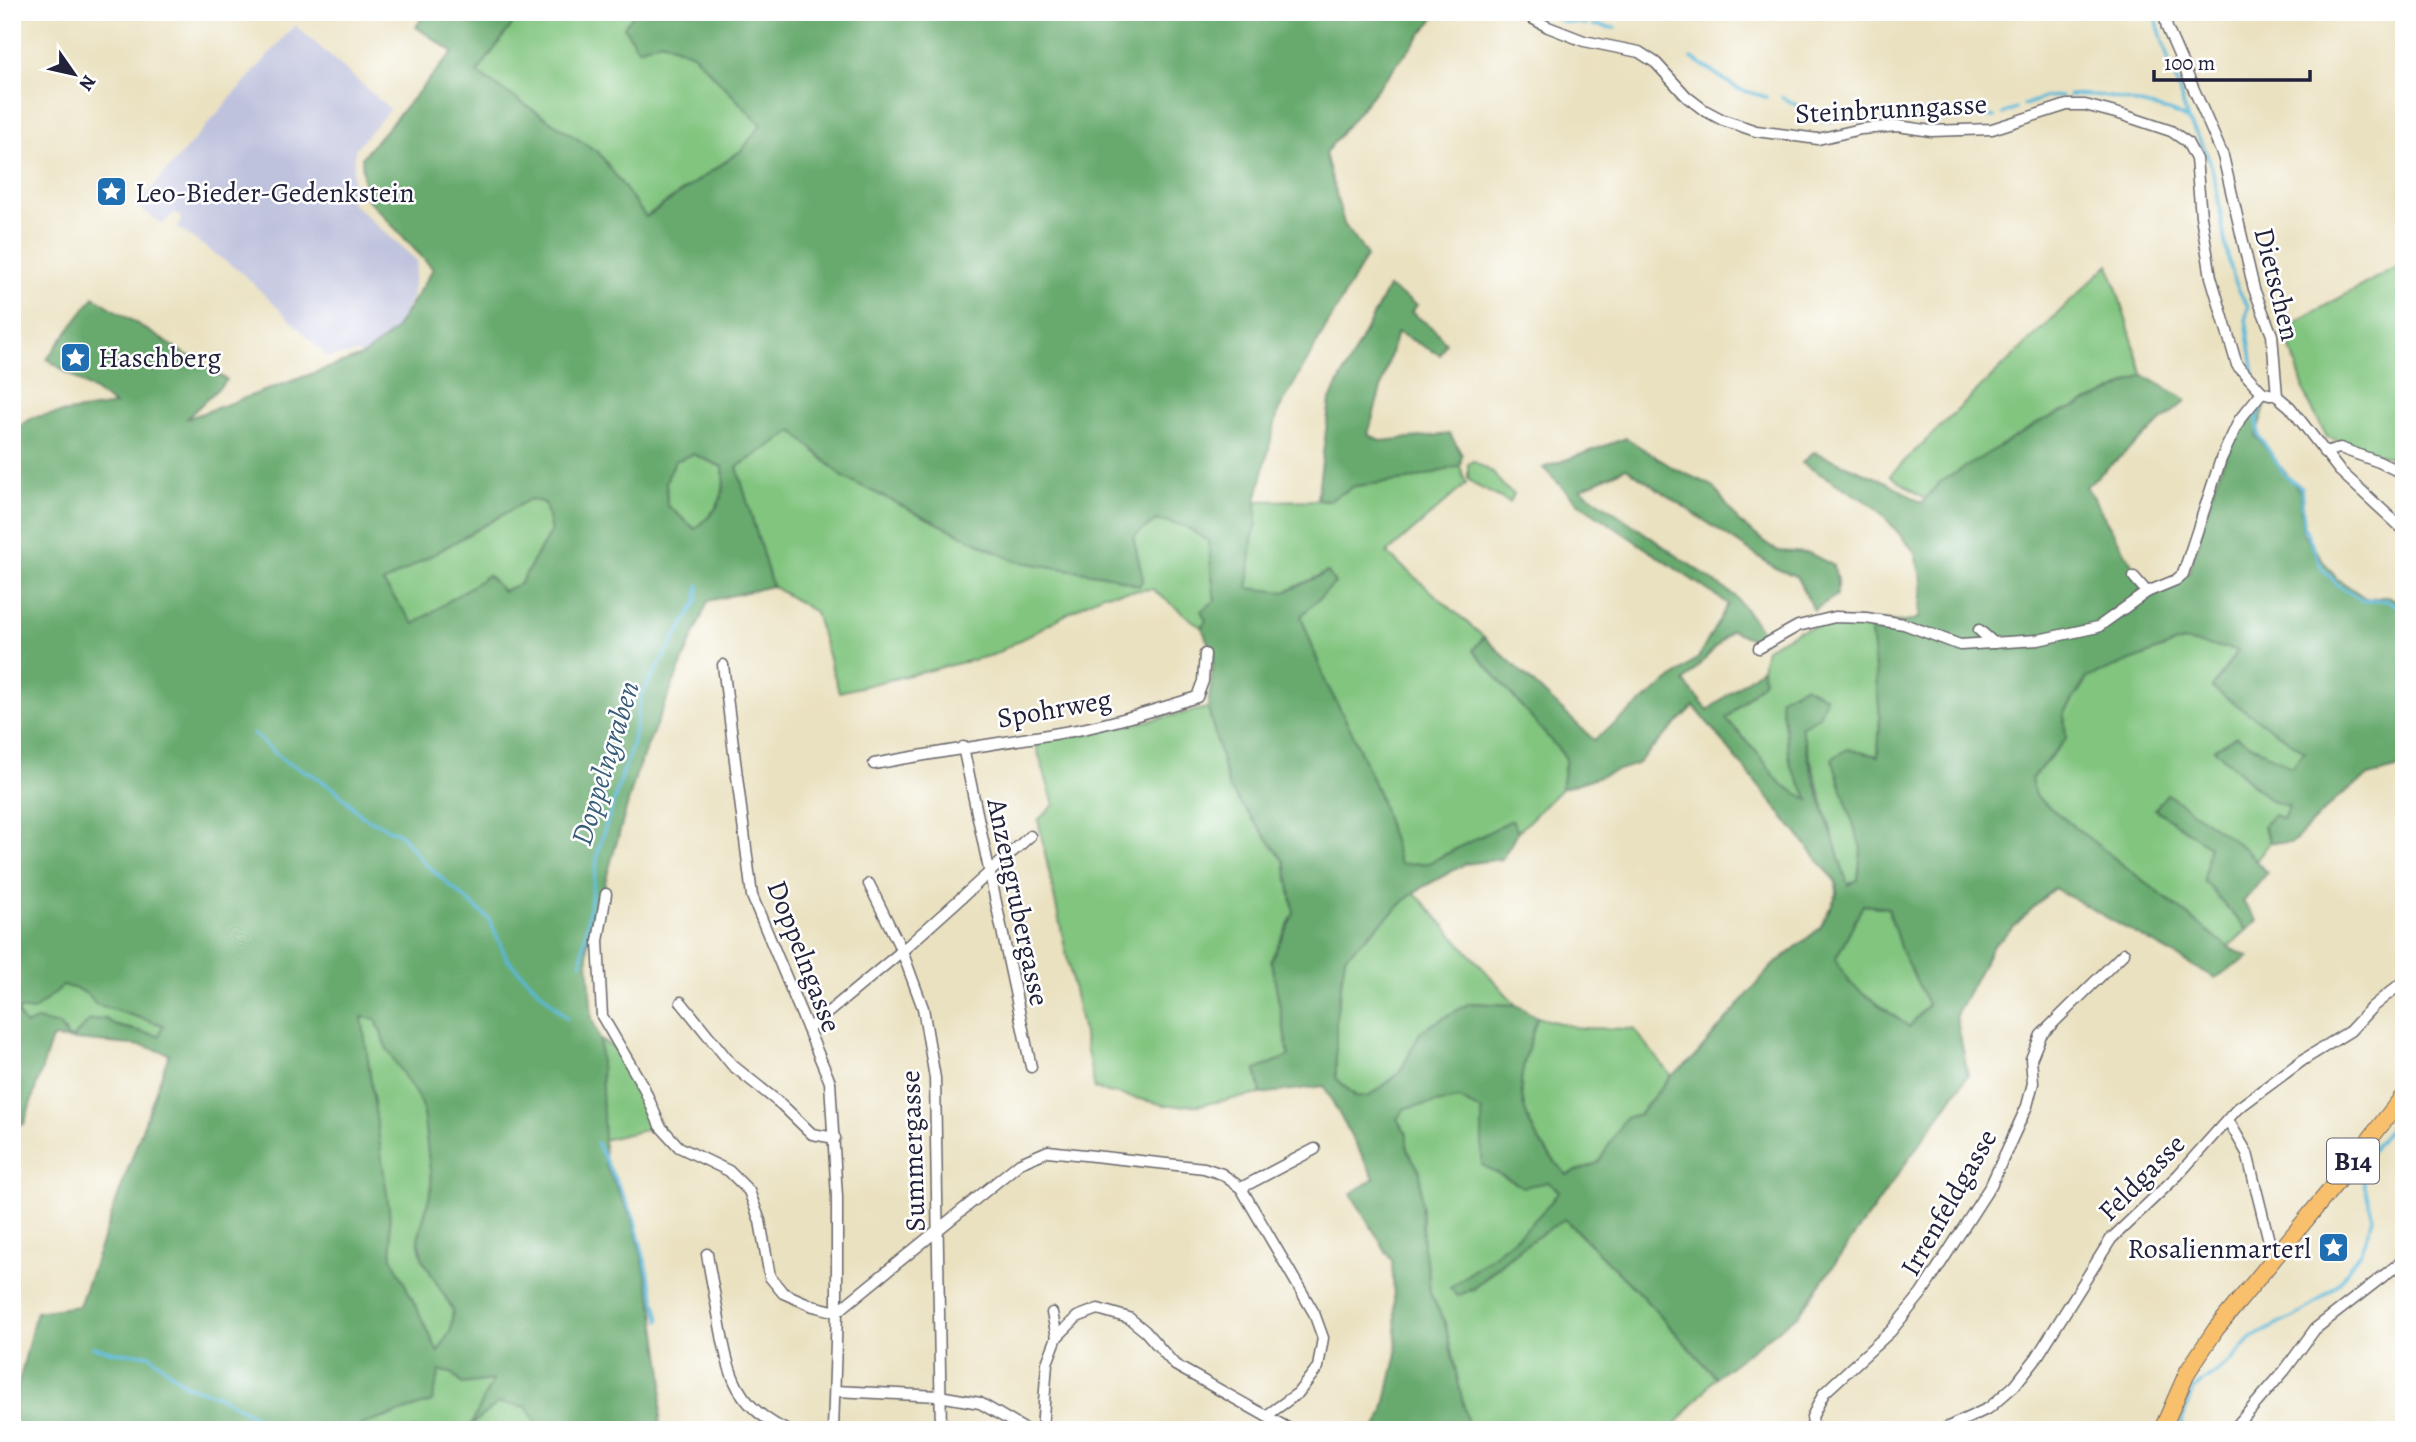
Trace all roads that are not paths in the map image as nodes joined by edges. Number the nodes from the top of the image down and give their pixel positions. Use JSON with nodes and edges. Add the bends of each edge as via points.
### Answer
{"nodes":[{"id":1,"x":1521,"y":12,"type":"edge"},
{"id":2,"x":2164,"y":12,"type":"edge"},
{"id":3,"x":2262,"y":392,"type":"junction"},
{"id":4,"x":2277,"y":397,"type":"junction"},
{"id":5,"x":2324,"y":452,"type":"junction"},
{"id":6,"x":2404,"y":474,"type":"edge"},
{"id":7,"x":2404,"y":530,"type":"edge"},
{"id":8,"x":2134,"y":577,"type":"dead end"},
{"id":9,"x":2147,"y":592,"type":"junction"},
{"id":10,"x":1979,"y":630,"type":"dead end"},
{"id":11,"x":1994,"y":643,"type":"junction"},
{"id":12,"x":1759,"y":648,"type":"dead end"},
{"id":13,"x":1205,"y":654,"type":"dead end"},
{"id":14,"x":723,"y":665,"type":"dead end"},
{"id":15,"x":963,"y":747,"type":"junction"},
{"id":16,"x":874,"y":764,"type":"dead end"},
{"id":17,"x":1030,"y":836,"type":"dead end"},
{"id":18,"x":990,"y":874,"type":"junction"},
{"id":19,"x":869,"y":884,"type":"dead end"},
{"id":20,"x":606,"y":894,"type":"dead end"},
{"id":21,"x":902,"y":951,"type":"junction"},
{"id":22,"x":2124,"y":953,"type":"dead end"},
{"id":23,"x":2404,"y":981,"type":"edge"},
{"id":24,"x":681,"y":1002,"type":"dead end"},
{"id":25,"x":808,"y":1029,"type":"junction"},
{"id":26,"x":1031,"y":1067,"type":"dead end"},
{"id":27,"x":2404,"y":1095,"type":"edge"},
{"id":28,"x":2228,"y":1120,"type":"junction"},
{"id":29,"x":835,"y":1138,"type":"junction"},
{"id":30,"x":1315,"y":1149,"type":"dead end"},
{"id":31,"x":1241,"y":1188,"type":"junction"},
{"id":32,"x":938,"y":1231,"type":"junction"},
{"id":33,"x":707,"y":1254,"type":"dead end"},
{"id":34,"x":2273,"y":1257,"type":"junction"},
{"id":35,"x":2404,"y":1260,"type":"edge"},
{"id":36,"x":837,"y":1312,"type":"junction"},
{"id":37,"x":1052,"y":1313,"type":"dead end"},
{"id":38,"x":1057,"y":1337,"type":"junction"},
{"id":39,"x":835,"y":1391,"type":"junction"},
{"id":40,"x":939,"y":1396,"type":"junction"},
{"id":41,"x":1266,"y":1416,"type":"junction"},
{"id":42,"x":786,"y":1430,"type":"edge"},
{"id":43,"x":833,"y":1430,"type":"edge"},
{"id":44,"x":941,"y":1430,"type":"edge"},
{"id":45,"x":1026,"y":1430,"type":"edge"},
{"id":46,"x":1042,"y":1430,"type":"edge"},
{"id":47,"x":1291,"y":1430,"type":"edge"},
{"id":48,"x":1814,"y":1430,"type":"edge"},
{"id":49,"x":1942,"y":1430,"type":"edge"},
{"id":50,"x":2162,"y":1430,"type":"edge"},
{"id":51,"x":2233,"y":1430,"type":"edge"}],
"edges":[{"from":1,"to":3,"type":"street","name":"Steinbrunngasse","via":[[1584,41],[1639,52],[1704,110],[1756,131],[1818,139],[1898,126],[1931,131],[1992,128],[2067,105],[2085,105],[2171,131],[2188,142],[2196,159],[2211,277],[2237,365]]},
{"from":2,"to":4,"type":"street","name":"Dietschen","via":[[2223,156],[2254,289],[2272,335]]},
{"from":3,"to":4,"type":"street","name":"Steinbrunngasse"},
{"from":3,"to":9,"type":"street","via":[[2240,419],[2221,459],[2183,574]]},
{"from":4,"to":5,"type":"street"},
{"from":5,"to":6,"type":"street","via":[[2340,448]]},
{"from":5,"to":7,"type":"street"},
{"from":8,"to":9,"type":"street"},
{"from":9,"to":11,"type":"street","via":[[2098,626],[2038,640]]},
{"from":10,"to":11,"type":"street"},
{"from":11,"to":12,"type":"street","via":[[1960,645],[1904,624],[1835,617],[1798,626]]},
{"from":13,"to":15,"type":"street","name":"Spohrweg","via":[[1197,697],[1078,730]]},
{"from":14,"to":25,"type":"street","name":"Doppelngasse","via":[[752,896]]},
{"from":15,"to":16,"type":"street","name":"Spohrweg"},
{"from":15,"to":18,"type":"street","name":"Anzengrubergasse"},
{"from":17,"to":18,"type":"street"},
{"from":18,"to":21,"type":"street"},
{"from":18,"to":26,"type":"street","name":"Anzengrubergasse"},
{"from":19,"to":21,"type":"street","name":"Summergasse"},
{"from":20,"to":36,"type":"street","via":[[598,941],[602,1016],[644,1087],[660,1126],[679,1147],[729,1171],[749,1191],[760,1221],[770,1277],[783,1293]]},
{"from":21,"to":25,"type":"street"},
{"from":21,"to":32,"type":"street","name":"Summergasse","via":[[923,1008],[935,1078]]},
{"from":22,"to":48,"type":"street","name":"Irrenfeldgasse","via":[[2041,1035],[2031,1059],[2033,1083],[2027,1106],[1991,1185],[1921,1294],[1891,1331],[1824,1393],[1812,1417]]},
{"from":23,"to":28,"type":"street","name":"Feldgasse","via":[[2350,1031],[2246,1101]]},
{"from":24,"to":29,"type":"street","via":[[732,1065],[812,1134]]},
{"from":25,"to":29,"type":"street","name":"Doppelngasse","via":[[830,1082]]},
{"from":27,"to":34,"type":"main road","number":"B14"},
{"from":28,"to":34,"type":"street","via":[[2246,1153]]},
{"from":28,"to":49,"type":"street","name":"Feldgasse","via":[[2111,1239],[2015,1385],[1989,1408]]},
{"from":29,"to":36,"type":"street","name":"Doppelngasse"},
{"from":30,"to":31,"type":"street"},
{"from":31,"to":32,"type":"street","via":[[1204,1168],[1048,1151],[1020,1163]]},
{"from":31,"to":41,"type":"street","via":[[1314,1313],[1323,1338],[1318,1367],[1298,1393]]},
{"from":32,"to":36,"type":"street"},
{"from":32,"to":40,"type":"street","name":"Summergasse"},
{"from":33,"to":42,"type":"street","via":[[729,1373],[740,1394],[761,1416]]},
{"from":34,"to":50,"type":"main road","number":"B14","via":[[2188,1371]]},
{"from":35,"to":51,"type":"street","via":[[2315,1329]]},
{"from":36,"to":39,"type":"street","name":"Doppelngasse"},
{"from":37,"to":38,"type":"street"},
{"from":38,"to":41,"type":"street","via":[[1077,1317],[1098,1309],[1129,1318],[1175,1365]]},
{"from":38,"to":46,"type":"street","via":[[1046,1363]]},
{"from":39,"to":40,"type":"street"},
{"from":39,"to":43,"type":"street","name":"Doppelngasse"},
{"from":40,"to":44,"type":"street","name":"Summergasse"},
{"from":40,"to":45,"type":"street","via":[[980,1403]]},
{"from":41,"to":47,"type":"street"}]}
